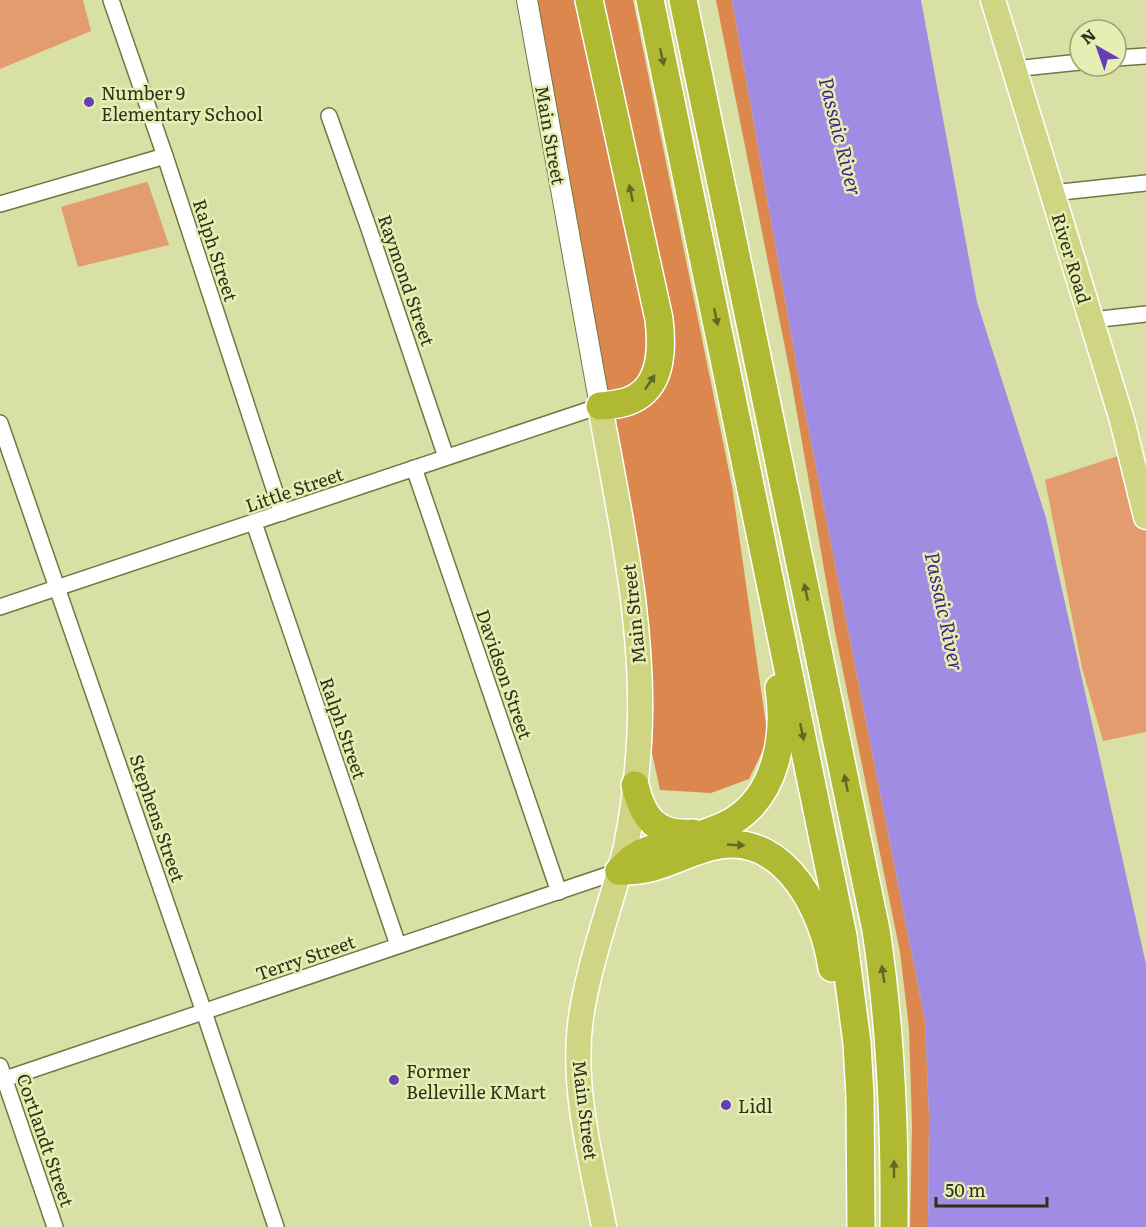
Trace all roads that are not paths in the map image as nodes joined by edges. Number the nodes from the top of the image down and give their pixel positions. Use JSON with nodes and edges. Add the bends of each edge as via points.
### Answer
{"nodes":[{"id":1,"x":111,"y":0,"type":"edge"},
{"id":2,"x":527,"y":0,"type":"edge"},
{"id":3,"x":589,"y":0,"type":"edge"},
{"id":4,"x":650,"y":0,"type":"edge"},
{"id":5,"x":683,"y":0,"type":"edge"},
{"id":6,"x":993,"y":0,"type":"edge"},
{"id":7,"x":1146,"y":56,"type":"edge"},
{"id":8,"x":1128,"y":57,"type":"edge"},
{"id":9,"x":1068,"y":63,"type":"edge"},
{"id":10,"x":1013,"y":69,"type":"junction"},
{"id":11,"x":329,"y":117,"type":"dead end"},
{"id":12,"x":165,"y":156,"type":"junction"},
{"id":13,"x":1146,"y":183,"type":"edge"},
{"id":14,"x":1052,"y":193,"type":"junction"},
{"id":15,"x":0,"y":204,"type":"edge"},
{"id":16,"x":1146,"y":314,"type":"edge"},
{"id":17,"x":1092,"y":320,"type":"junction"},
{"id":18,"x":730,"y":386,"type":"junction"},
{"id":19,"x":600,"y":406,"type":"junction"},
{"id":20,"x":0,"y":423,"type":"edge"},
{"id":21,"x":446,"y":457,"type":"junction"},
{"id":22,"x":414,"y":468,"type":"junction"},
{"id":23,"x":282,"y":513,"type":"junction"},
{"id":24,"x":1146,"y":517,"type":"edge"},
{"id":25,"x":254,"y":523,"type":"junction"},
{"id":26,"x":57,"y":588,"type":"junction"},
{"id":27,"x":0,"y":607,"type":"edge"},
{"id":28,"x":635,"y":785,"type":"junction"},
{"id":29,"x":715,"y":829,"type":"junction"},
{"id":30,"x":619,"y":871,"type":"junction"},
{"id":31,"x":559,"y":892,"type":"junction"},
{"id":32,"x":398,"y":945,"type":"junction"},
{"id":33,"x":204,"y":1012,"type":"junction"},
{"id":34,"x":2,"y":1072,"type":"edge"},
{"id":35,"x":861,"y":1215,"type":"edge"},
{"id":36,"x":54,"y":1227,"type":"edge"},
{"id":37,"x":276,"y":1227,"type":"edge"},
{"id":38,"x":604,"y":1227,"type":"edge"},
{"id":39,"x":894,"y":1227,"type":"edge"}],
"edges":[{"from":1,"to":12,"type":"street","name":"Ralph Street"},
{"from":2,"to":19,"type":"street","name":"Main Street"},
{"from":19,"to":3,"type":"highway","one_way":true,"via":[[638,397],[649,386],[657,370],[661,336]]},
{"from":4,"to":18,"type":"highway","one_way":true},
{"from":39,"to":5,"type":"highway","one_way":true,"via":[[893,1093],[876,930]]},
{"from":6,"to":10,"type":"main road","name":"River Road"},
{"from":7,"to":8,"type":"street"},
{"from":9,"to":10,"type":"street"},
{"from":10,"to":14,"type":"main road","name":"River Road"},
{"from":11,"to":21,"type":"street","name":"Raymond Street"},
{"from":12,"to":15,"type":"street"},
{"from":12,"to":23,"type":"street","name":"Ralph Street"},
{"from":13,"to":14,"type":"street"},
{"from":14,"to":17,"type":"main road","name":"River Road"},
{"from":16,"to":17,"type":"street"},
{"from":17,"to":24,"type":"main road","name":"River Road"},
{"from":18,"to":29,"type":"highway","via":[[782,717],[777,758],[760,795],[747,811]]},
{"from":18,"to":35,"type":"highway","one_way":true,"via":[[843,936],[858,1053]]},
{"from":19,"to":21,"type":"street","name":"Little Street"},
{"from":19,"to":28,"type":"main road","name":"Main Street","via":[[638,636],[640,696]]},
{"from":20,"to":26,"type":"street","name":"Stephens Street"},
{"from":21,"to":22,"type":"street","name":"Little Street"},
{"from":22,"to":23,"type":"street","name":"Little Street"},
{"from":22,"to":31,"type":"street","name":"Davidson Street"},
{"from":23,"to":25,"type":"street","name":"Little Street"},
{"from":25,"to":26,"type":"street","name":"Little Street"},
{"from":25,"to":32,"type":"street","name":"Ralph Street"},
{"from":26,"to":27,"type":"street","name":"Little Street"},
{"from":26,"to":33,"type":"street","name":"Stephens Street"},
{"from":28,"to":29,"type":"highway","via":[[639,802],[655,825],[683,834]]},
{"from":28,"to":30,"type":"main road","name":"Main Street"},
{"from":29,"to":30,"type":"highway","via":[[641,853]]},
{"from":30,"to":31,"type":"street","name":"Terry Street"},
{"from":30,"to":35,"type":"highway","one_way":true,"via":[[644,871],[704,849],[734,844],[764,852],[790,871],[801,885],[820,921],[831,963]]},
{"from":30,"to":38,"type":"main road","name":"Main Street","via":[[587,985],[579,1051],[584,1119]]},
{"from":31,"to":32,"type":"street","name":"Terry Street"},
{"from":32,"to":33,"type":"street","name":"Terry Street"},
{"from":33,"to":34,"type":"street","name":"Terry Street"},
{"from":33,"to":37,"type":"street","name":"Stephens Street"},
{"from":34,"to":36,"type":"street","name":"Cortlandt Street"}]}
